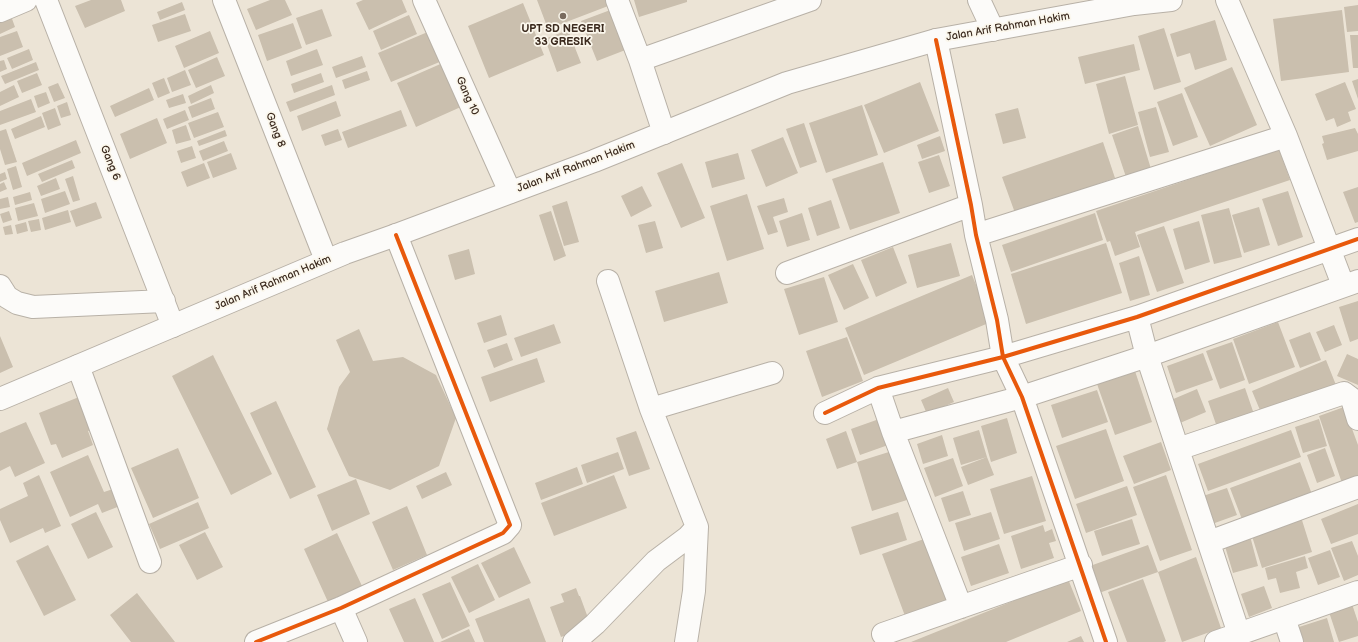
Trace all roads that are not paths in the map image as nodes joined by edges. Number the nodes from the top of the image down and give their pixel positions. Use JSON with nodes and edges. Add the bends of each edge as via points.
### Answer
{"nodes":[{"id":1,"x":26,"y":0,"type":"edge"},
{"id":2,"x":46,"y":0,"type":"edge"},
{"id":3,"x":224,"y":0,"type":"edge"},
{"id":4,"x":424,"y":0,"type":"edge"},
{"id":5,"x":617,"y":0,"type":"edge"},
{"id":6,"x":810,"y":0,"type":"edge"},
{"id":7,"x":980,"y":0,"type":"edge"},
{"id":8,"x":1171,"y":0,"type":"edge"},
{"id":9,"x":1227,"y":0,"type":"edge"},
{"id":10,"x":0,"y":11,"type":"edge"},
{"id":11,"x":993,"y":30,"type":"junction"},
{"id":12,"x":936,"y":40,"type":"junction"},
{"id":13,"x":640,"y":60,"type":"junction"},
{"id":14,"x":664,"y":133,"type":"junction"},
{"id":15,"x":1286,"y":136,"type":"junction"},
{"id":16,"x":510,"y":192,"type":"junction"},
{"id":17,"x":971,"y":205,"type":"junction"},
{"id":18,"x":396,"y":235,"type":"junction"},
{"id":19,"x":976,"y":235,"type":"junction"},
{"id":20,"x":1358,"y":239,"type":"edge"},
{"id":21,"x":1331,"y":249,"type":"junction"},
{"id":22,"x":326,"y":260,"type":"junction"},
{"id":23,"x":787,"y":274,"type":"dead end"},
{"id":24,"x":608,"y":281,"type":"dead end"},
{"id":25,"x":1351,"y":283,"type":"edge"},
{"id":26,"x":0,"y":286,"type":"edge"},
{"id":27,"x":164,"y":301,"type":"junction"},
{"id":28,"x":1137,"y":317,"type":"junction"},
{"id":29,"x":174,"y":326,"type":"junction"},
{"id":30,"x":1147,"y":356,"type":"junction"},
{"id":31,"x":1003,"y":357,"type":"junction"},
{"id":32,"x":78,"y":366,"type":"junction"},
{"id":33,"x":772,"y":373,"type":"dead end"},
{"id":34,"x":878,"y":388,"type":"junction"},
{"id":35,"x":1022,"y":397,"type":"junction"},
{"id":36,"x":0,"y":399,"type":"edge"},
{"id":37,"x":651,"y":409,"type":"junction"},
{"id":38,"x":825,"y":413,"type":"dead end"},
{"id":39,"x":1358,"y":419,"type":"edge"},
{"id":40,"x":893,"y":432,"type":"junction"},
{"id":41,"x":1178,"y":449,"type":"junction"},
{"id":42,"x":1358,"y":487,"type":"edge"},
{"id":43,"x":697,"y":527,"type":"junction"},
{"id":44,"x":1209,"y":542,"type":"junction"},
{"id":45,"x":150,"y":562,"type":"dead end"},
{"id":46,"x":1081,"y":565,"type":"junction"},
{"id":47,"x":1358,"y":592,"type":"edge"},
{"id":48,"x":961,"y":607,"type":"junction"},
{"id":49,"x":341,"y":608,"type":"junction"},
{"id":50,"x":1284,"y":618,"type":"junction"},
{"id":51,"x":883,"y":634,"type":"dead end"},
{"id":52,"x":1239,"y":634,"type":"junction"},
{"id":53,"x":256,"y":642,"type":"edge"},
{"id":54,"x":356,"y":642,"type":"edge"},
{"id":55,"x":574,"y":642,"type":"edge"},
{"id":56,"x":686,"y":642,"type":"edge"},
{"id":57,"x":1106,"y":642,"type":"edge"},
{"id":58,"x":1216,"y":642,"type":"edge"},
{"id":59,"x":1292,"y":642,"type":"edge"}],
"edges":[{"from":1,"to":10,"type":"street"},
{"from":2,"to":27,"type":"street","name":"Gang 6"},
{"from":3,"to":22,"type":"street","name":"Gang 8"},
{"from":4,"to":16,"type":"street","name":"Gang 10"},
{"from":5,"to":13,"type":"street"},
{"from":6,"to":13,"type":"street"},
{"from":7,"to":11,"type":"street"},
{"from":8,"to":11,"type":"street","name":"Jalan Arif Rahman Hakim","via":[[1134,4]]},
{"from":9,"to":15,"type":"street"},
{"from":11,"to":12,"type":"street","name":"Jalan Arif Rahman Hakim"},
{"from":12,"to":14,"type":"street","name":"Jalan Arif Rahman Hakim","via":[[787,83]]},
{"from":12,"to":17,"type":"street"},
{"from":13,"to":14,"type":"street"},
{"from":14,"to":16,"type":"street","name":"Jalan Arif Rahman Hakim"},
{"from":15,"to":19,"type":"street"},
{"from":15,"to":21,"type":"street"},
{"from":16,"to":18,"type":"street","name":"Jalan Arif Rahman Hakim"},
{"from":17,"to":19,"type":"street"},
{"from":17,"to":23,"type":"street"},
{"from":18,"to":22,"type":"street","name":"Jalan Arif Rahman Hakim"},
{"from":18,"to":49,"type":"street","via":[[510,525],[503,533]]},
{"from":19,"to":31,"type":"street"},
{"from":20,"to":21,"type":"street"},
{"from":21,"to":25,"type":"street"},
{"from":21,"to":28,"type":"street"},
{"from":22,"to":29,"type":"street","name":"Jalan Arif Rahman Hakim"},
{"from":24,"to":37,"type":"street"},
{"from":25,"to":30,"type":"street"},
{"from":26,"to":27,"type":"street","via":[[7,297],[33,307]]},
{"from":27,"to":29,"type":"street","name":"Gang 6"},
{"from":28,"to":30,"type":"street"},
{"from":28,"to":31,"type":"street"},
{"from":29,"to":32,"type":"street","name":"Jalan Arif Rahman Hakim"},
{"from":30,"to":35,"type":"street"},
{"from":30,"to":41,"type":"street"},
{"from":31,"to":34,"type":"street"},
{"from":31,"to":35,"type":"street"},
{"from":32,"to":36,"type":"street","name":"Jalan Arif Rahman Hakim"},
{"from":32,"to":45,"type":"street"},
{"from":33,"to":37,"type":"street"},
{"from":34,"to":38,"type":"street"},
{"from":34,"to":40,"type":"street"},
{"from":35,"to":40,"type":"street"},
{"from":35,"to":46,"type":"street"},
{"from":37,"to":43,"type":"street"},
{"from":39,"to":41,"type":"street","via":[[1352,399],[1344,393]]},
{"from":40,"to":48,"type":"street"},
{"from":41,"to":44,"type":"street"},
{"from":42,"to":44,"type":"street"},
{"from":43,"to":55,"type":"street","via":[[656,561]]},
{"from":43,"to":56,"type":"street","via":[[694,591]]},
{"from":44,"to":52,"type":"street"},
{"from":46,"to":48,"type":"street"},
{"from":46,"to":57,"type":"street"},
{"from":47,"to":50,"type":"street"},
{"from":48,"to":51,"type":"street"},
{"from":49,"to":53,"type":"street"},
{"from":49,"to":54,"type":"street"},
{"from":50,"to":52,"type":"street"},
{"from":50,"to":59,"type":"street"},
{"from":52,"to":58,"type":"street"}]}
